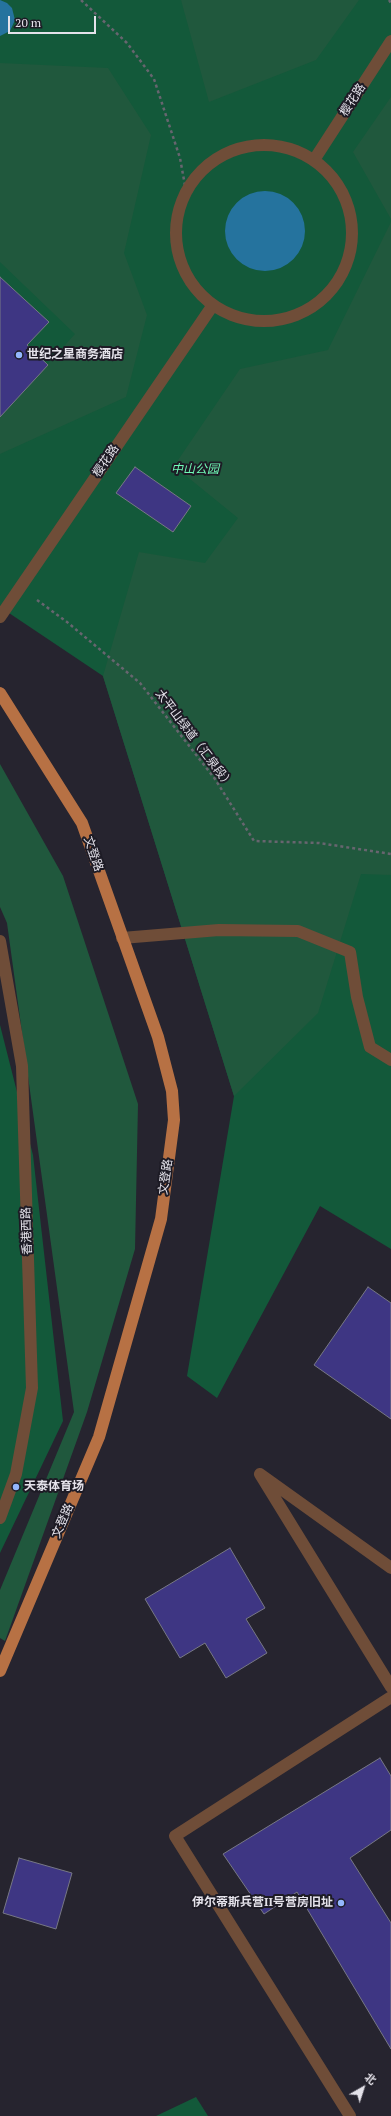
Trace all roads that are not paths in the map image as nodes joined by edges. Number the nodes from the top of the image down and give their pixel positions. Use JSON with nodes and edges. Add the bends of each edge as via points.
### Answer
{"nodes":[{"id":1,"x":391,"y":41,"type":"edge"},
{"id":2,"x":314,"y":160,"type":"junction"},
{"id":3,"x":212,"y":305,"type":"junction"},
{"id":4,"x":0,"y":617,"type":"edge"},
{"id":5,"x":0,"y":693,"type":"edge"},
{"id":6,"x":122,"y":938,"type":"junction"},
{"id":7,"x":0,"y":941,"type":"edge"},
{"id":8,"x":391,"y":1060,"type":"edge"},
{"id":9,"x":0,"y":1518,"type":"edge"},
{"id":10,"x":391,"y":1568,"type":"edge"},
{"id":11,"x":0,"y":1671,"type":"edge"},
{"id":12,"x":391,"y":1687,"type":"edge"},
{"id":13,"x":391,"y":1697,"type":"edge"},
{"id":14,"x":350,"y":2116,"type":"edge"}],
"edges":[{"from":1,"to":2,"type":"street","name":"樱花路"},
{"from":2,"to":3,"type":"street","via":[[286,147],[255,144],[226,152],[200,170],[186,191],[175,225],[178,255],[191,283]]},
{"from":2,"to":3,"type":"street","via":[[335,179],[348,204],[352,231],[349,259],[337,284],[317,304],[293,317],[265,322],[238,317]]},
{"from":3,"to":4,"type":"street","name":"樱花路"},
{"from":5,"to":6,"type":"main road","name":"文登路","via":[[82,823]]},
{"from":6,"to":8,"type":"street","via":[[219,930],[298,931],[350,952],[357,997],[370,1047]]},
{"from":6,"to":11,"type":"main road","name":"文登路","via":[[158,1037],[172,1091],[174,1120],[161,1219],[99,1437]]},
{"from":7,"to":9,"type":"street","name":"香港西路","via":[[22,1066],[32,1388],[16,1474]]},
{"from":10,"to":12,"type":"street","via":[[260,1474]]},
{"from":13,"to":14,"type":"street","via":[[175,1836]]}]}
